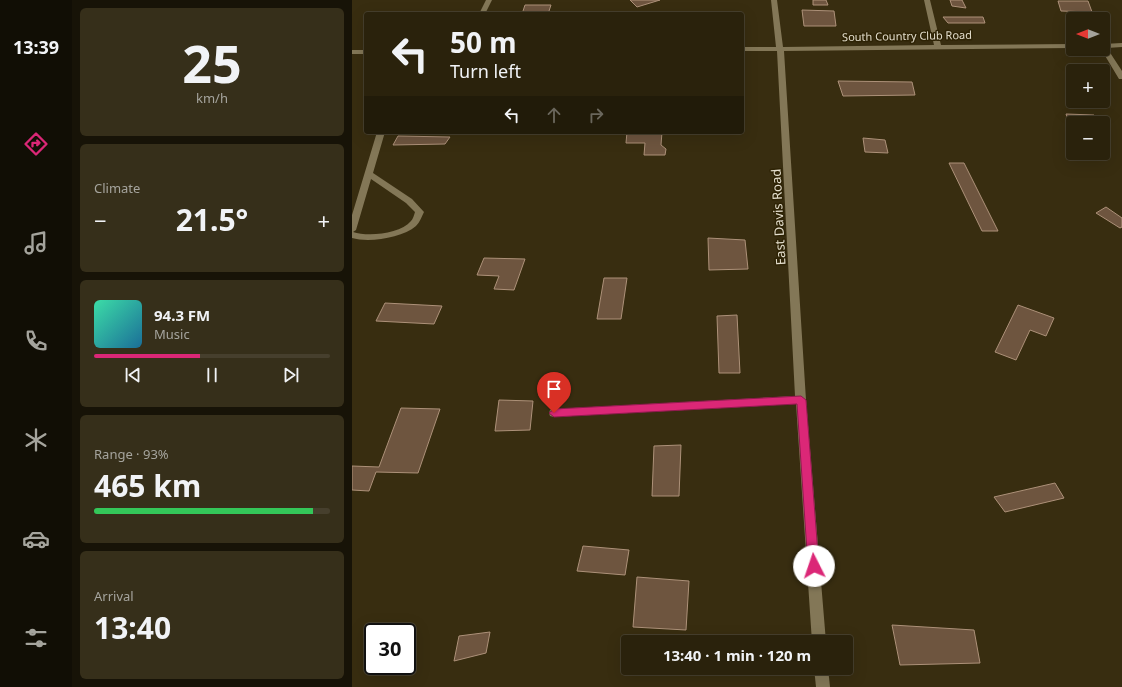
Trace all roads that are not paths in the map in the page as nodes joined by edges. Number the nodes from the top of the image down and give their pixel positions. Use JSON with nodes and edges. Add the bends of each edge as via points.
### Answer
{"nodes":[{"id":1,"x":489,"y":0,"type":"edge"},
{"id":2,"x":774,"y":0,"type":"edge"},
{"id":3,"x":927,"y":0,"type":"edge"},
{"id":4,"x":483,"y":12,"type":"edge"},
{"id":5,"x":1122,"y":45,"type":"edge"},
{"id":6,"x":1066,"y":46,"type":"edge"},
{"id":7,"x":1110,"y":46,"type":"edge"},
{"id":8,"x":938,"y":47,"type":"junction"},
{"id":9,"x":780,"y":48,"type":"junction"},
{"id":10,"x":744,"y":49,"type":"edge"},
{"id":11,"x":352,"y":52,"type":"edge"},
{"id":12,"x":364,"y":52,"type":"edge"},
{"id":13,"x":1109,"y":56,"type":"edge"},
{"id":14,"x":1122,"y":77,"type":"edge"},
{"id":15,"x":380,"y":134,"type":"edge"},
{"id":16,"x":368,"y":173,"type":"junction"},
{"id":17,"x":352,"y":230,"type":"edge"},
{"id":18,"x":352,"y":235,"type":"edge"},
{"id":19,"x":801,"y":400,"type":"junction"},
{"id":20,"x":554,"y":413,"type":"dead end"},
{"id":21,"x":818,"y":635,"type":"edge"},
{"id":22,"x":822,"y":675,"type":"edge"},
{"id":23,"x":823,"y":687,"type":"edge"}],
"edges":[{"from":1,"to":4,"type":"street"},
{"from":2,"to":9,"type":"street","name":"East Davis Road"},
{"from":3,"to":8,"type":"street"},
{"from":5,"to":7,"type":"street"},
{"from":6,"to":8,"type":"street","name":"South Country Club Road"},
{"from":8,"to":9,"type":"street","name":"South Country Club Road"},
{"from":9,"to":10,"type":"street","name":"South Country Club Road"},
{"from":9,"to":19,"type":"street","name":"East Davis Road"},
{"from":11,"to":12,"type":"street"},
{"from":13,"to":14,"type":"street"},
{"from":15,"to":16,"type":"street"},
{"from":16,"to":17,"type":"street"},
{"from":16,"to":18,"type":"street","via":[[409,201],[420,212],[414,223],[398,232],[360,238]]},
{"from":19,"to":20,"type":"street"},
{"from":19,"to":21,"type":"street","name":"East Davis Road"},
{"from":22,"to":23,"type":"street"}]}
